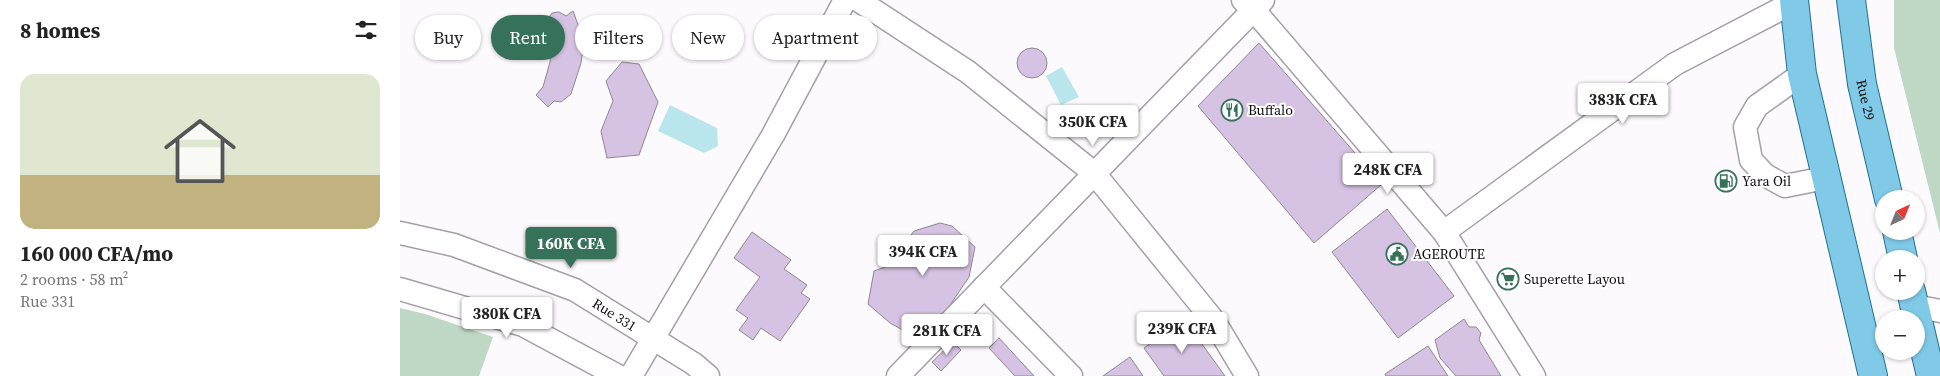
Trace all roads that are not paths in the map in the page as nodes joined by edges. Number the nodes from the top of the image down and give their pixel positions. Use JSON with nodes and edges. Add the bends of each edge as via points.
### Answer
{"nodes":[{"id":1,"x":845,"y":0,"type":"edge"},
{"id":2,"x":858,"y":0,"type":"edge"},
{"id":3,"x":1851,"y":0,"type":"edge"},
{"id":4,"x":1794,"y":1,"type":"edge"},
{"id":5,"x":1253,"y":3,"type":"edge"},
{"id":6,"x":1802,"y":74,"type":"junction"},
{"id":7,"x":1094,"y":173,"type":"junction"},
{"id":8,"x":1825,"y":178,"type":"junction"},
{"id":9,"x":1887,"y":190,"type":"edge"},
{"id":10,"x":1444,"y":232,"type":"junction"},
{"id":11,"x":400,"y":233,"type":"edge"},
{"id":12,"x":984,"y":287,"type":"junction"},
{"id":13,"x":400,"y":288,"type":"edge"},
{"id":14,"x":1922,"y":303,"type":"edge"},
{"id":15,"x":652,"y":339,"type":"junction"},
{"id":16,"x":618,"y":376,"type":"edge"},
{"id":17,"x":631,"y":376,"type":"edge"},
{"id":18,"x":708,"y":376,"type":"edge"},
{"id":19,"x":898,"y":376,"type":"edge"},
{"id":20,"x":1071,"y":376,"type":"edge"},
{"id":21,"x":1247,"y":376,"type":"edge"},
{"id":22,"x":1534,"y":376,"type":"edge"},
{"id":23,"x":1873,"y":376,"type":"edge"},
{"id":24,"x":1931,"y":376,"type":"edge"}],
"edges":[{"from":1,"to":15,"type":"street","via":[[773,135]]},
{"from":2,"to":7,"type":"street","via":[[968,72]]},
{"from":3,"to":9,"type":"main road","name":"Rue 29","via":[[1862,84]]},
{"from":4,"to":6,"type":"main road"},
{"from":4,"to":10,"type":"street","via":[[1675,64]]},
{"from":5,"to":7,"type":"street"},
{"from":5,"to":10,"type":"street"},
{"from":6,"to":8,"type":"main road"},
{"from":6,"to":8,"type":"street","via":[[1757,106],[1745,127],[1751,160],[1765,175],[1785,186]]},
{"from":7,"to":12,"type":"street"},
{"from":7,"to":21,"type":"street","via":[[1214,321]]},
{"from":8,"to":23,"type":"main road"},
{"from":10,"to":22,"type":"street"},
{"from":11,"to":15,"type":"street","name":"Rue 331","via":[[454,245],[575,290]]},
{"from":12,"to":19,"type":"street"},
{"from":12,"to":20,"type":"street"},
{"from":13,"to":16,"type":"street","via":[[523,325]]},
{"from":14,"to":24,"type":"main road"},
{"from":15,"to":17,"type":"street"},
{"from":15,"to":18,"type":"street","name":"Rue 331"}]}
